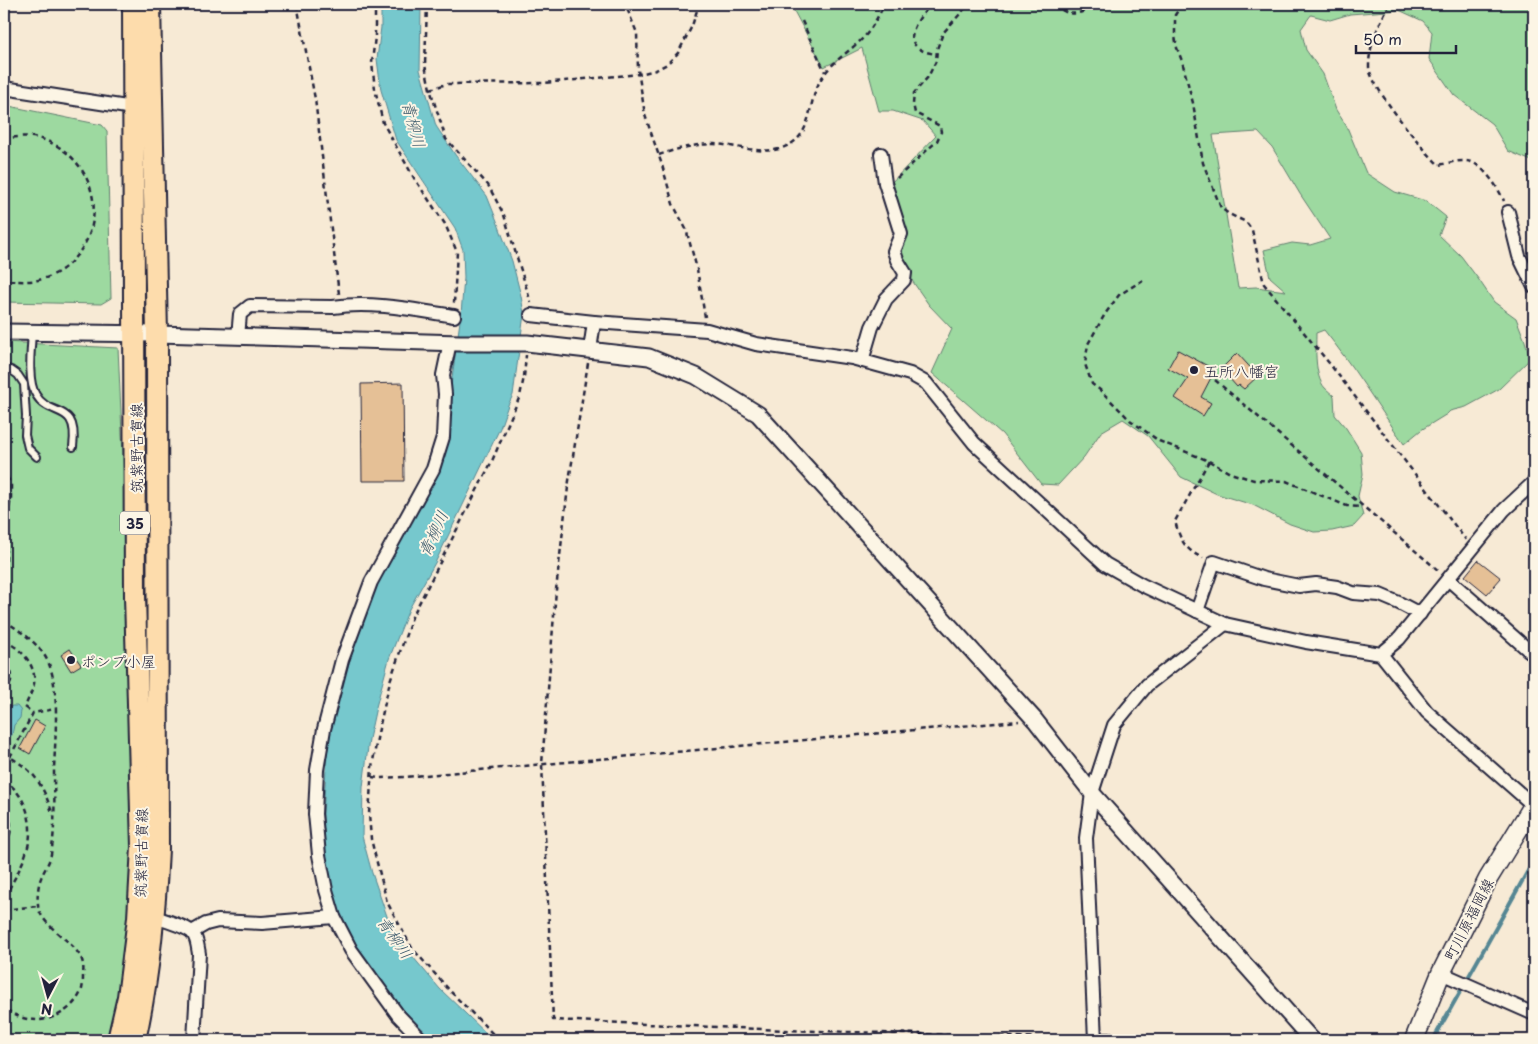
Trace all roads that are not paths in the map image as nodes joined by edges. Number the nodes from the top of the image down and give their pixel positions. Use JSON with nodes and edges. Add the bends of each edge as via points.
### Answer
{"nodes":[{"id":1,"x":133,"y":4,"type":"edge"},
{"id":2,"x":150,"y":4,"type":"edge"},
{"id":3,"x":4,"y":88,"type":"edge"},
{"id":4,"x":133,"y":108,"type":"junction"},
{"id":5,"x":881,"y":154,"type":"dead end"},
{"id":6,"x":1508,"y":212,"type":"road end"},
{"id":7,"x":1534,"y":287,"type":"edge"},
{"id":8,"x":531,"y":315,"type":"road end"},
{"id":9,"x":454,"y":316,"type":"road end"},
{"id":10,"x":594,"y":322,"type":"junction"},
{"id":11,"x":32,"y":331,"type":"junction"},
{"id":12,"x":4,"y":332,"type":"edge"},
{"id":13,"x":134,"y":333,"type":"junction"},
{"id":14,"x":157,"y":334,"type":"junction"},
{"id":15,"x":238,"y":337,"type":"junction"},
{"id":16,"x":455,"y":343,"type":"junction"},
{"id":17,"x":590,"y":350,"type":"junction"},
{"id":18,"x":862,"y":361,"type":"junction"},
{"id":19,"x":4,"y":368,"type":"edge"},
{"id":20,"x":73,"y":447,"type":"dead end"},
{"id":21,"x":37,"y":457,"type":"dead end"},
{"id":22,"x":1534,"y":482,"type":"edge"},
{"id":23,"x":1448,"y":579,"type":"junction"},
{"id":24,"x":1197,"y":611,"type":"junction"},
{"id":25,"x":1420,"y":614,"type":"junction"},
{"id":26,"x":1225,"y":624,"type":"junction"},
{"id":27,"x":1381,"y":654,"type":"junction"},
{"id":28,"x":1534,"y":655,"type":"edge"},
{"id":29,"x":1092,"y":793,"type":"junction"},
{"id":30,"x":1534,"y":804,"type":"edge"},
{"id":31,"x":154,"y":917,"type":"junction"},
{"id":32,"x":334,"y":917,"type":"junction"},
{"id":33,"x":192,"y":932,"type":"junction"},
{"id":34,"x":1441,"y":973,"type":"junction"},
{"id":35,"x":1534,"y":1014,"type":"edge"},
{"id":36,"x":118,"y":1040,"type":"edge"},
{"id":37,"x":135,"y":1040,"type":"edge"},
{"id":38,"x":194,"y":1040,"type":"edge"},
{"id":39,"x":422,"y":1040,"type":"edge"},
{"id":40,"x":1094,"y":1040,"type":"edge"},
{"id":41,"x":1112,"y":1040,"type":"edge"},
{"id":42,"x":1312,"y":1040,"type":"edge"},
{"id":43,"x":1414,"y":1040,"type":"edge"}],
"edges":[{"from":1,"to":4,"type":"main road","name":"筑紫野古賀線","number":"35"},
{"from":2,"to":14,"type":"main road","name":"筑紫野古賀線","number":"35"},
{"from":3,"to":4,"type":"street"},
{"from":4,"to":13,"type":"main road","name":"筑紫野古賀線","number":"35"},
{"from":5,"to":18,"type":"street","via":[[886,188],[901,234],[894,251],[904,280],[886,299],[872,327]]},
{"from":6,"to":7,"type":"street","via":[[1519,256]]},
{"from":8,"to":10,"type":"street"},
{"from":9,"to":15,"type":"street","via":[[395,307],[250,306],[240,314]]},
{"from":10,"to":17,"type":"street"},
{"from":10,"to":18,"type":"street","via":[[707,330],[756,344]]},
{"from":11,"to":12,"type":"street"},
{"from":11,"to":13,"type":"street"},
{"from":11,"to":20,"type":"lane","via":[[30,369],[36,395],[44,404],[68,416],[75,435]]},
{"from":13,"to":14,"type":"street"},
{"from":13,"to":36,"type":"main road","name":"筑紫野古賀線","number":"35","via":[[135,596],[142,847],[138,918],[128,997]]},
{"from":14,"to":15,"type":"street"},
{"from":14,"to":31,"type":"main road","name":"筑紫野古賀線","number":"35","via":[[158,849]]},
{"from":15,"to":16,"type":"street"},
{"from":16,"to":17,"type":"street","via":[[522,343]]},
{"from":16,"to":32,"type":"street","via":[[443,375],[443,437],[433,469],[371,582],[342,660],[324,729],[317,770],[315,814],[319,855]]},
{"from":17,"to":29,"type":"street","via":[[649,357],[696,376],[758,414],[1035,720]]},
{"from":18,"to":24,"type":"street","via":[[910,374],[926,383],[974,443],[1105,564]]},
{"from":19,"to":21,"type":"lane","via":[[18,375],[24,384],[25,435],[28,448]]},
{"from":22,"to":23,"type":"street","via":[[1504,510]]},
{"from":23,"to":25,"type":"street"},
{"from":23,"to":28,"type":"street"},
{"from":24,"to":25,"type":"street","via":[[1214,562],[1264,579],[1299,586],[1316,584],[1353,593],[1380,595]]},
{"from":24,"to":26,"type":"street"},
{"from":25,"to":27,"type":"street"},
{"from":26,"to":27,"type":"street"},
{"from":26,"to":29,"type":"street","via":[[1147,685],[1114,725]]},
{"from":27,"to":30,"type":"street","via":[[1427,712]]},
{"from":29,"to":40,"type":"street","via":[[1086,838]]},
{"from":29,"to":42,"type":"street"},
{"from":30,"to":34,"type":"main road","name":"町川原福岡線","via":[[1488,880]]},
{"from":31,"to":33,"type":"street"},
{"from":31,"to":37,"type":"main road","name":"筑紫野古賀線","number":"35","via":[[143,1006]]},
{"from":32,"to":33,"type":"street","via":[[262,923],[218,922]]},
{"from":32,"to":39,"type":"street","via":[[351,950],[398,1015]]},
{"from":33,"to":38,"type":"street","via":[[198,954]]},
{"from":34,"to":35,"type":"street"},
{"from":34,"to":43,"type":"main road","name":"町川原福岡線"},
{"from":40,"to":41,"type":"street"}]}
